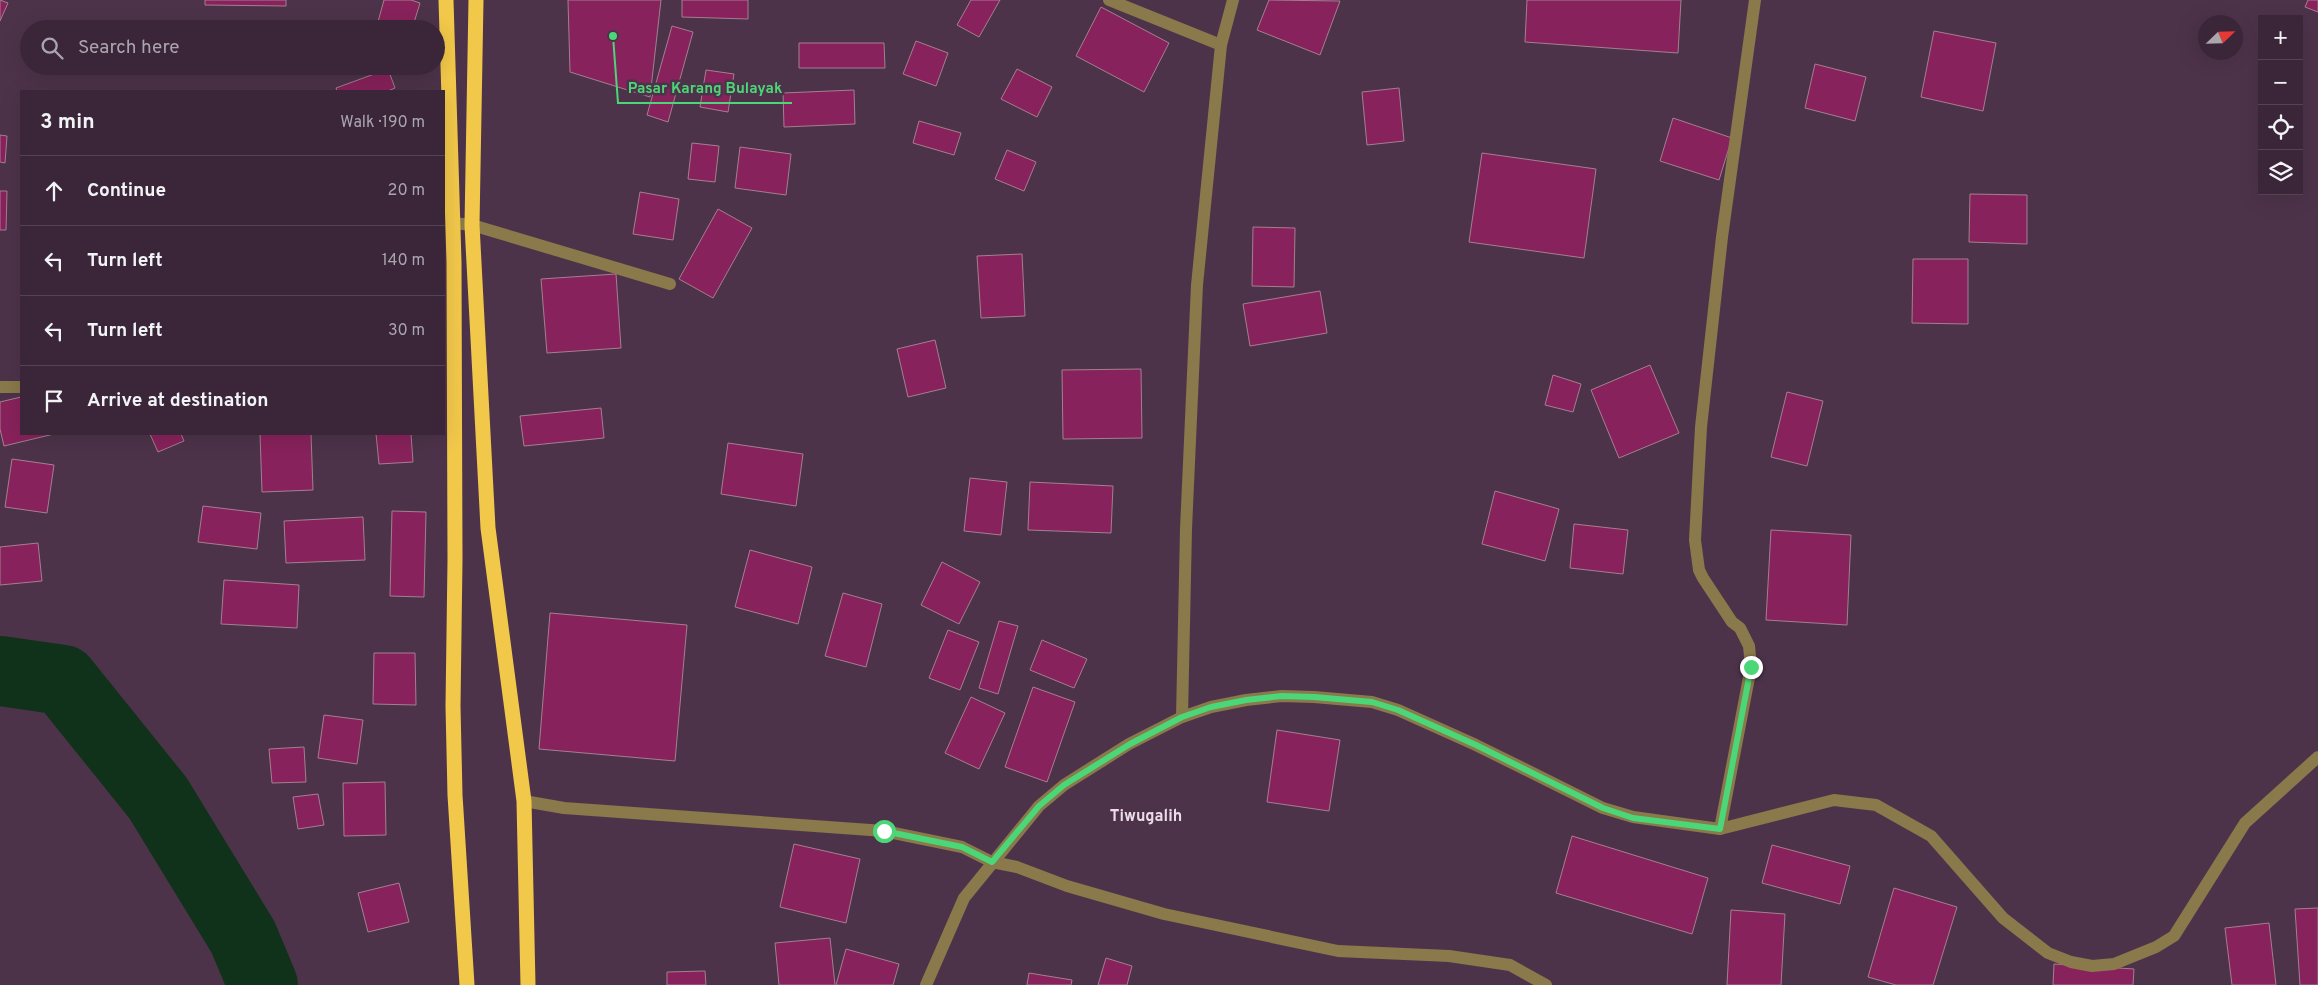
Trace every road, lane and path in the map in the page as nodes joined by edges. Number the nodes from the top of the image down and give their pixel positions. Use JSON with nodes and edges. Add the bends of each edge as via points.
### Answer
{"nodes":[{"id":1,"x":446,"y":0,"type":"edge"},
{"id":2,"x":476,"y":0,"type":"edge"},
{"id":3,"x":1109,"y":0,"type":"edge"},
{"id":4,"x":1233,"y":0,"type":"edge"},
{"id":5,"x":1755,"y":0,"type":"edge"},
{"id":6,"x":1221,"y":45,"type":"junction"},
{"id":7,"x":453,"y":223,"type":"junction"},
{"id":8,"x":472,"y":225,"type":"junction"},
{"id":9,"x":449,"y":263,"type":"edge"},
{"id":10,"x":670,"y":284,"type":"dead end"},
{"id":11,"x":0,"y":387,"type":"edge"},
{"id":12,"x":20,"y":387,"type":"edge"},
{"id":13,"x":1182,"y":717,"type":"junction"},
{"id":14,"x":2318,"y":756,"type":"edge"},
{"id":15,"x":524,"y":801,"type":"junction"},
{"id":16,"x":1720,"y":829,"type":"junction"},
{"id":17,"x":992,"y":862,"type":"junction"},
{"id":18,"x":466,"y":964,"type":"junction"},
{"id":19,"x":460,"y":985,"type":"edge"},
{"id":20,"x":468,"y":985,"type":"edge"},
{"id":21,"x":528,"y":985,"type":"edge"},
{"id":22,"x":926,"y":985,"type":"edge"},
{"id":23,"x":1546,"y":985,"type":"edge"}],
"edges":[{"from":1,"to":7,"type":"highway"},
{"from":2,"to":8,"type":"highway"},
{"from":3,"to":6,"type":"street"},
{"from":4,"to":6,"type":"street"},
{"from":5,"to":16,"type":"street","via":[[1701,427],[1695,540],[1702,578],[1732,622],[1740,628],[1749,646],[1751,667]]},
{"from":6,"to":13,"type":"street","via":[[1197,285],[1186,529]]},
{"from":7,"to":8,"type":"street"},
{"from":7,"to":9,"type":"highway"},
{"from":8,"to":10,"type":"street"},
{"from":8,"to":15,"type":"highway","via":[[488,528]]},
{"from":9,"to":18,"type":"highway","via":[[455,560],[455,795]]},
{"from":11,"to":12,"type":"street"},
{"from":13,"to":16,"type":"street","via":[[1211,707],[1282,696],[1372,702],[1398,710],[1476,745],[1603,808],[1633,818]]},
{"from":13,"to":17,"type":"street","via":[[1130,744],[1064,785],[1039,806]]},
{"from":14,"to":16,"type":"street","via":[[2245,823],[2174,936],[2114,964],[2092,966],[2048,953],[2003,918],[1931,836],[1876,805],[1834,800]]},
{"from":15,"to":17,"type":"street","via":[[564,808],[884,831],[962,847]]},
{"from":15,"to":21,"type":"highway"},
{"from":17,"to":22,"type":"street","via":[[964,898]]},
{"from":17,"to":23,"type":"street","via":[[1164,914],[1290,942],[1338,951],[1449,956],[1510,965]]},
{"from":18,"to":19,"type":"street"},
{"from":18,"to":20,"type":"highway"}]}
